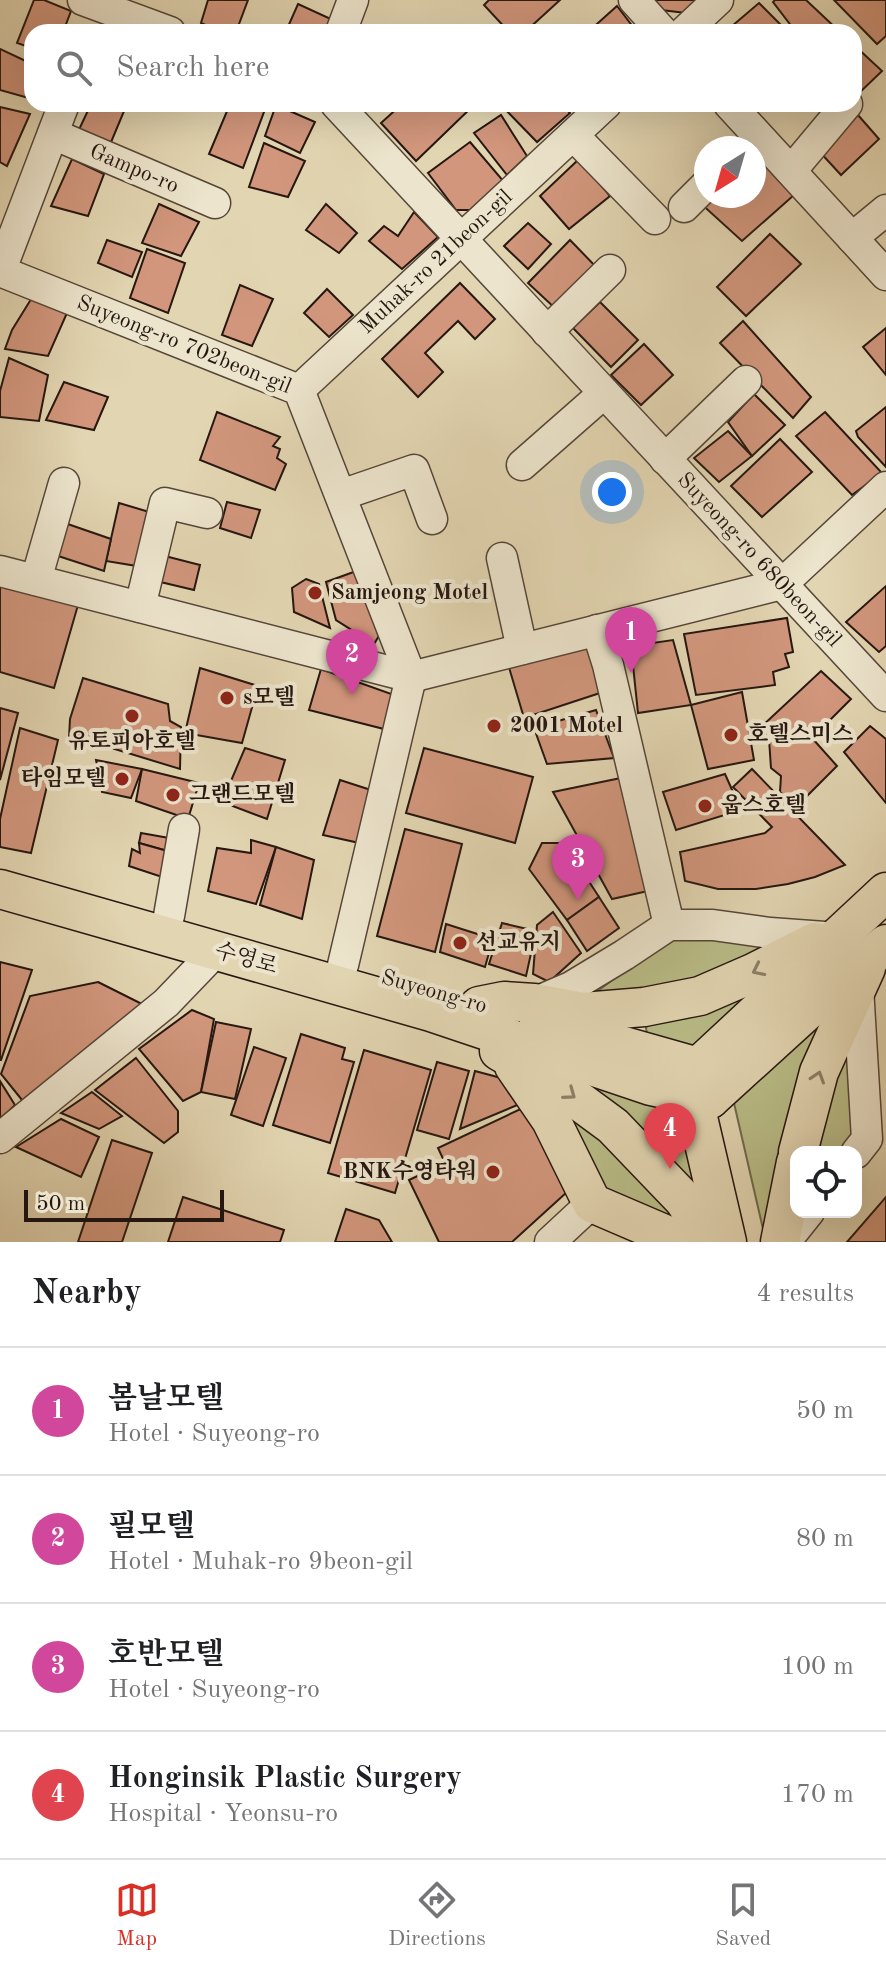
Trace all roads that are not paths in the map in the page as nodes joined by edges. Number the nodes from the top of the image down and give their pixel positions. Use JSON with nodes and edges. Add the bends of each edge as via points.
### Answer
{"nodes":[{"id":1,"x":353,"y":0,"type":"edge"},
{"id":2,"x":634,"y":0,"type":"edge"},
{"id":3,"x":718,"y":0,"type":"edge"},
{"id":4,"x":95,"y":10,"type":"edge"},
{"id":5,"x":143,"y":24,"type":"edge"},
{"id":6,"x":344,"y":24,"type":"edge"},
{"id":7,"x":656,"y":24,"type":"edge"},
{"id":8,"x":692,"y":24,"type":"edge"},
{"id":9,"x":61,"y":112,"type":"edge"},
{"id":10,"x":343,"y":112,"type":"edge"},
{"id":11,"x":597,"y":112,"type":"edge"},
{"id":12,"x":734,"y":112,"type":"edge"},
{"id":13,"x":840,"y":112,"type":"edge"},
{"id":14,"x":53,"y":134,"type":"junction"},
{"id":15,"x":573,"y":135,"type":"junction"},
{"id":16,"x":748,"y":136,"type":"edge"},
{"id":17,"x":766,"y":153,"type":"edge"},
{"id":18,"x":791,"y":171,"type":"junction"},
{"id":19,"x":694,"y":197,"type":"edge"},
{"id":20,"x":215,"y":203,"type":"dead end"},
{"id":21,"x":684,"y":207,"type":"dead end"},
{"id":22,"x":886,"y":210,"type":"edge"},
{"id":23,"x":655,"y":219,"type":"dead end"},
{"id":24,"x":852,"y":238,"type":"junction"},
{"id":25,"x":461,"y":239,"type":"junction"},
{"id":26,"x":610,"y":270,"type":"dead end"},
{"id":27,"x":0,"y":271,"type":"edge"},
{"id":28,"x":886,"y":275,"type":"edge"},
{"id":29,"x":547,"y":332,"type":"junction"},
{"id":30,"x":746,"y":381,"type":"dead end"},
{"id":31,"x":299,"y":390,"type":"junction"},
{"id":32,"x":604,"y":393,"type":"junction"},
{"id":33,"x":665,"y":459,"type":"junction"},
{"id":34,"x":522,"y":465,"type":"dead end"},
{"id":35,"x":64,"y":483,"type":"dead end"},
{"id":36,"x":886,"y":487,"type":"edge"},
{"id":37,"x":341,"y":495,"type":"junction"},
{"id":38,"x":207,"y":513,"type":"dead end"},
{"id":39,"x":432,"y":519,"type":"dead end"},
{"id":40,"x":502,"y":558,"type":"dead end"},
{"id":41,"x":0,"y":571,"type":"edge"},
{"id":42,"x":36,"y":580,"type":"junction"},
{"id":43,"x":782,"y":584,"type":"junction"},
{"id":44,"x":140,"y":607,"type":"junction"},
{"id":45,"x":597,"y":630,"type":"junction"},
{"id":46,"x":522,"y":649,"type":"junction"},
{"id":47,"x":411,"y":677,"type":"junction"},
{"id":48,"x":886,"y":696,"type":"edge"},
{"id":49,"x":184,"y":829,"type":"dead end"},
{"id":50,"x":0,"y":864,"type":"edge"},
{"id":51,"x":0,"y":889,"type":"edge"},
{"id":52,"x":880,"y":898,"type":"edge"},
{"id":53,"x":169,"y":916,"type":"junction"},
{"id":54,"x":669,"y":925,"type":"junction"},
{"id":55,"x":825,"y":937,"type":"junction"},
{"id":56,"x":216,"y":951,"type":"junction"},
{"id":57,"x":871,"y":963,"type":"edge"},
{"id":58,"x":343,"y":965,"type":"junction"},
{"id":59,"x":534,"y":1003,"type":"junction"},
{"id":60,"x":479,"y":1006,"type":"junction"},
{"id":61,"x":431,"y":1012,"type":"junction"},
{"id":62,"x":505,"y":1054,"type":"junction"},
{"id":63,"x":700,"y":1087,"type":"junction"},
{"id":64,"x":0,"y":1138,"type":"edge"},
{"id":65,"x":800,"y":1146,"type":"edge"},
{"id":66,"x":870,"y":1146,"type":"edge"},
{"id":67,"x":790,"y":1196,"type":"edge"},
{"id":68,"x":592,"y":1203,"type":"junction"},
{"id":69,"x":804,"y":1218,"type":"edge"},
{"id":70,"x":550,"y":1242,"type":"edge"},
{"id":71,"x":683,"y":1242,"type":"edge"},
{"id":72,"x":712,"y":1242,"type":"edge"},
{"id":73,"x":727,"y":1242,"type":"edge"},
{"id":74,"x":750,"y":1242,"type":"edge"},
{"id":75,"x":782,"y":1242,"type":"edge"}],
"edges":[{"from":1,"to":6,"type":"street"},
{"from":2,"to":7,"type":"street"},
{"from":3,"to":8,"type":"street"},
{"from":4,"to":5,"type":"street"},
{"from":9,"to":14,"type":"street"},
{"from":10,"to":25,"type":"street","name":"Suyeong-ro 680beon-gil"},
{"from":11,"to":15,"type":"street","name":"Muhak-ro 21beon-gil"},
{"from":12,"to":16,"type":"street"},
{"from":13,"to":18,"type":"street"},
{"from":14,"to":20,"type":"street","name":"Gampo-ro"},
{"from":14,"to":27,"type":"street"},
{"from":15,"to":23,"type":"street"},
{"from":15,"to":25,"type":"street","name":"Muhak-ro 21beon-gil"},
{"from":17,"to":18,"type":"street"},
{"from":18,"to":24,"type":"street"},
{"from":19,"to":21,"type":"street"},
{"from":22,"to":24,"type":"street"},
{"from":24,"to":28,"type":"street"},
{"from":25,"to":29,"type":"street","name":"Suyeong-ro 680beon-gil"},
{"from":25,"to":31,"type":"street","name":"Muhak-ro 21beon-gil"},
{"from":26,"to":29,"type":"street"},
{"from":27,"to":31,"type":"street","name":"Suyeong-ro 702beon-gil"},
{"from":29,"to":32,"type":"street","name":"Suyeong-ro 680beon-gil"},
{"from":30,"to":33,"type":"street","name":"Suyeong-ro 680beon-gil"},
{"from":31,"to":37,"type":"street","name":"Suyeong-ro 702beon-gil"},
{"from":32,"to":33,"type":"street","name":"Suyeong-ro 680beon-gil"},
{"from":32,"to":34,"type":"street"},
{"from":33,"to":43,"type":"street","name":"Suyeong-ro 680beon-gil"},
{"from":35,"to":42,"type":"street"},
{"from":36,"to":43,"type":"street"},
{"from":37,"to":39,"type":"street","via":[[414,470]]},
{"from":37,"to":47,"type":"street","name":"Suyeong-ro 702beon-gil"},
{"from":38,"to":44,"type":"street","via":[[165,503]]},
{"from":40,"to":46,"type":"street"},
{"from":41,"to":42,"type":"street"},
{"from":42,"to":44,"type":"street"},
{"from":43,"to":45,"type":"street"},
{"from":43,"to":48,"type":"street","name":"Suyeong-ro 680beon-gil"},
{"from":44,"to":47,"type":"street"},
{"from":45,"to":46,"type":"street"},
{"from":45,"to":54,"type":"street"},
{"from":46,"to":47,"type":"street"},
{"from":47,"to":58,"type":"street"},
{"from":49,"to":53,"type":"street"},
{"from":50,"to":53,"type":"main road","name":"Suyeong-ro"},
{"from":51,"to":56,"type":"main road","name":"수영로"},
{"from":52,"to":55,"type":"main road"},
{"from":52,"to":63,"type":"main road"},
{"from":53,"to":58,"type":"main road","name":"Suyeong-ro"},
{"from":54,"to":55,"type":"street"},
{"from":54,"to":59,"type":"street","via":[[571,987]]},
{"from":55,"to":59,"type":"main road","one_way":true,"via":[[700,996],[583,1012]]},
{"from":56,"to":61,"type":"main road","name":"수영로"},
{"from":56,"to":64,"type":"street","via":[[166,1003]]},
{"from":57,"to":63,"type":"main road"},
{"from":65,"to":57,"type":"main road","one_way":true,"via":[[819,1072]]},
{"from":57,"to":66,"type":"street"},
{"from":58,"to":60,"type":"main road","name":"Suyeong-ro"},
{"from":59,"to":60,"type":"main road"},
{"from":60,"to":63,"type":"main road","name":"Suyeong-ro"},
{"from":61,"to":62,"type":"main road","via":[[470,1039]]},
{"from":61,"to":63,"type":"main road","name":"수영로","via":[[651,1086]]},
{"from":62,"to":68,"type":"main road","via":[[551,1120]]},
{"from":62,"to":72,"type":"main road","one_way":true,"via":[[613,1126],[683,1199]]},
{"from":63,"to":73,"type":"main road"},
{"from":63,"to":74,"type":"main road"},
{"from":67,"to":75,"type":"main road"},
{"from":68,"to":70,"type":"street"},
{"from":68,"to":71,"type":"main road"},
{"from":69,"to":75,"type":"street"}]}
